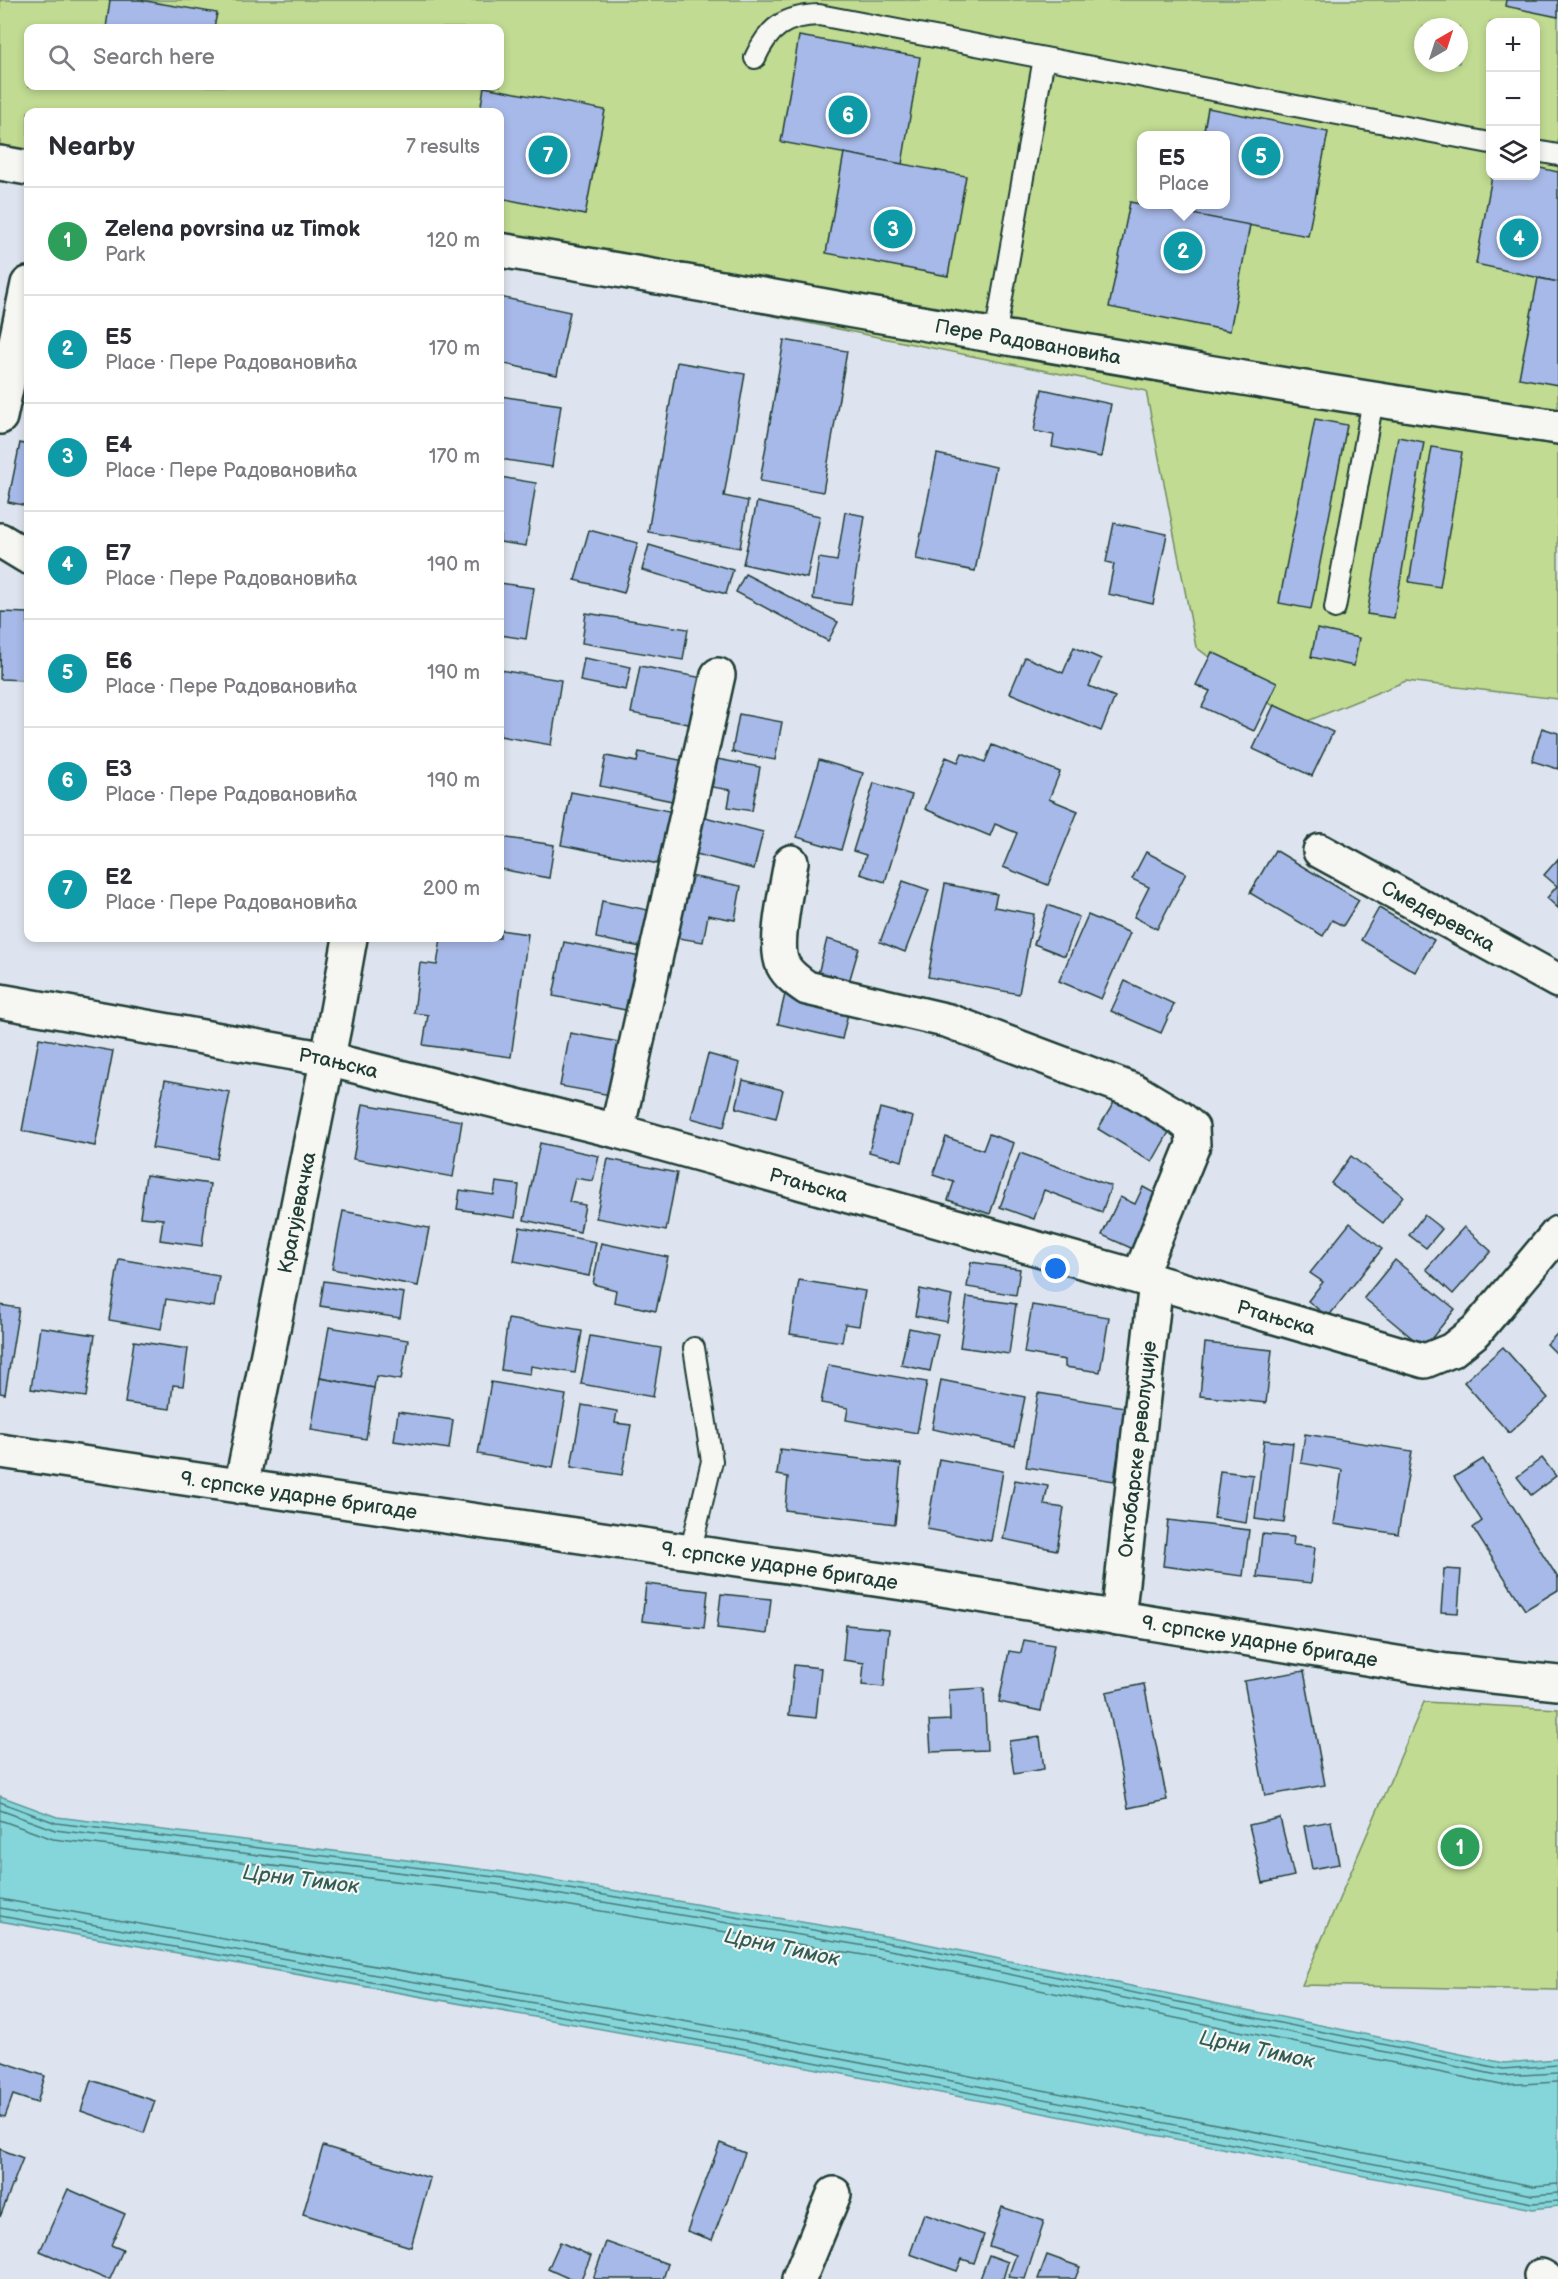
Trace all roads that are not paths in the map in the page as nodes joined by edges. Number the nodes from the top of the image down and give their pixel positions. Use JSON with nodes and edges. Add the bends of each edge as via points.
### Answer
{"nodes":[{"id":1,"x":755,"y":57,"type":"dead end"},
{"id":2,"x":1044,"y":58,"type":"junction"},
{"id":3,"x":1486,"y":142,"type":"edge"},
{"id":4,"x":1540,"y":152,"type":"edge"},
{"id":5,"x":1558,"y":155,"type":"edge"},
{"id":6,"x":0,"y":163,"type":"edge"},
{"id":7,"x":24,"y":167,"type":"edge"},
{"id":8,"x":504,"y":251,"type":"edge"},
{"id":9,"x":24,"y":303,"type":"edge"},
{"id":10,"x":995,"y":337,"type":"junction"},
{"id":11,"x":1373,"y":400,"type":"junction"},
{"id":12,"x":0,"y":417,"type":"edge"},
{"id":13,"x":1558,"y":427,"type":"edge"},
{"id":14,"x":0,"y":540,"type":"edge"},
{"id":15,"x":24,"y":555,"type":"edge"},
{"id":16,"x":1335,"y":608,"type":"dead end"},
{"id":17,"x":718,"y":675,"type":"dead end"},
{"id":18,"x":1320,"y":851,"type":"dead end"},
{"id":19,"x":791,"y":862,"type":"dead end"},
{"id":20,"x":349,"y":942,"type":"edge"},
{"id":21,"x":1558,"y":981,"type":"edge"},
{"id":22,"x":0,"y":1001,"type":"edge"},
{"id":23,"x":327,"y":1059,"type":"junction"},
{"id":24,"x":617,"y":1131,"type":"junction"},
{"id":25,"x":1558,"y":1233,"type":"edge"},
{"id":26,"x":1148,"y":1279,"type":"junction"},
{"id":27,"x":694,"y":1348,"type":"dead end"},
{"id":28,"x":0,"y":1451,"type":"edge"},
{"id":29,"x":240,"y":1487,"type":"junction"},
{"id":30,"x":690,"y":1553,"type":"junction"},
{"id":31,"x":1118,"y":1618,"type":"junction"},
{"id":32,"x":1558,"y":1683,"type":"edge"},
{"id":33,"x":834,"y":2194,"type":"dead end"},
{"id":34,"x":799,"y":2279,"type":"edge"}],
"edges":[{"from":1,"to":2,"type":"lane","via":[[761,44],[782,23],[799,16],[819,15]]},
{"from":2,"to":3,"type":"lane"},
{"from":2,"to":10,"type":"lane"},
{"from":4,"to":5,"type":"lane"},
{"from":6,"to":7,"type":"street"},
{"from":8,"to":10,"type":"street","name":"Пере Радовановића"},
{"from":9,"to":12,"type":"street"},
{"from":10,"to":11,"type":"street","name":"Пере Радовановића"},
{"from":11,"to":13,"type":"street","name":"Пере Радовановића"},
{"from":11,"to":16,"type":"lane"},
{"from":14,"to":15,"type":"street"},
{"from":17,"to":24,"type":"street"},
{"from":18,"to":21,"type":"street","name":"Смедеревска"},
{"from":19,"to":26,"type":"street","name":"Октобарске револуције","via":[[778,950],[784,966],[807,988],[949,1021],[1135,1090],[1192,1128],[1193,1145]]},
{"from":20,"to":23,"type":"street","name":"Крагујевачка"},
{"from":22,"to":23,"type":"street","name":"Ртањска"},
{"from":23,"to":24,"type":"street","name":"Ртањска"},
{"from":23,"to":29,"type":"street","name":"Крагујевачка"},
{"from":24,"to":26,"type":"street","name":"Ртањска"},
{"from":25,"to":26,"type":"street","name":"Ртањска","via":[[1476,1330],[1452,1350],[1425,1361]]},
{"from":26,"to":31,"type":"street","name":"Октобарске револуције"},
{"from":27,"to":30,"type":"lane","via":[[712,1461]]},
{"from":28,"to":29,"type":"street","name":"9. српске ударне бригаде"},
{"from":29,"to":30,"type":"street","name":"9. српске ударне бригаде"},
{"from":30,"to":31,"type":"street","name":"9. српске ударне бригаде"},
{"from":31,"to":32,"type":"street","name":"9. српске ударне бригаде","via":[[1446,1671]]},
{"from":33,"to":34,"type":"street"}]}
